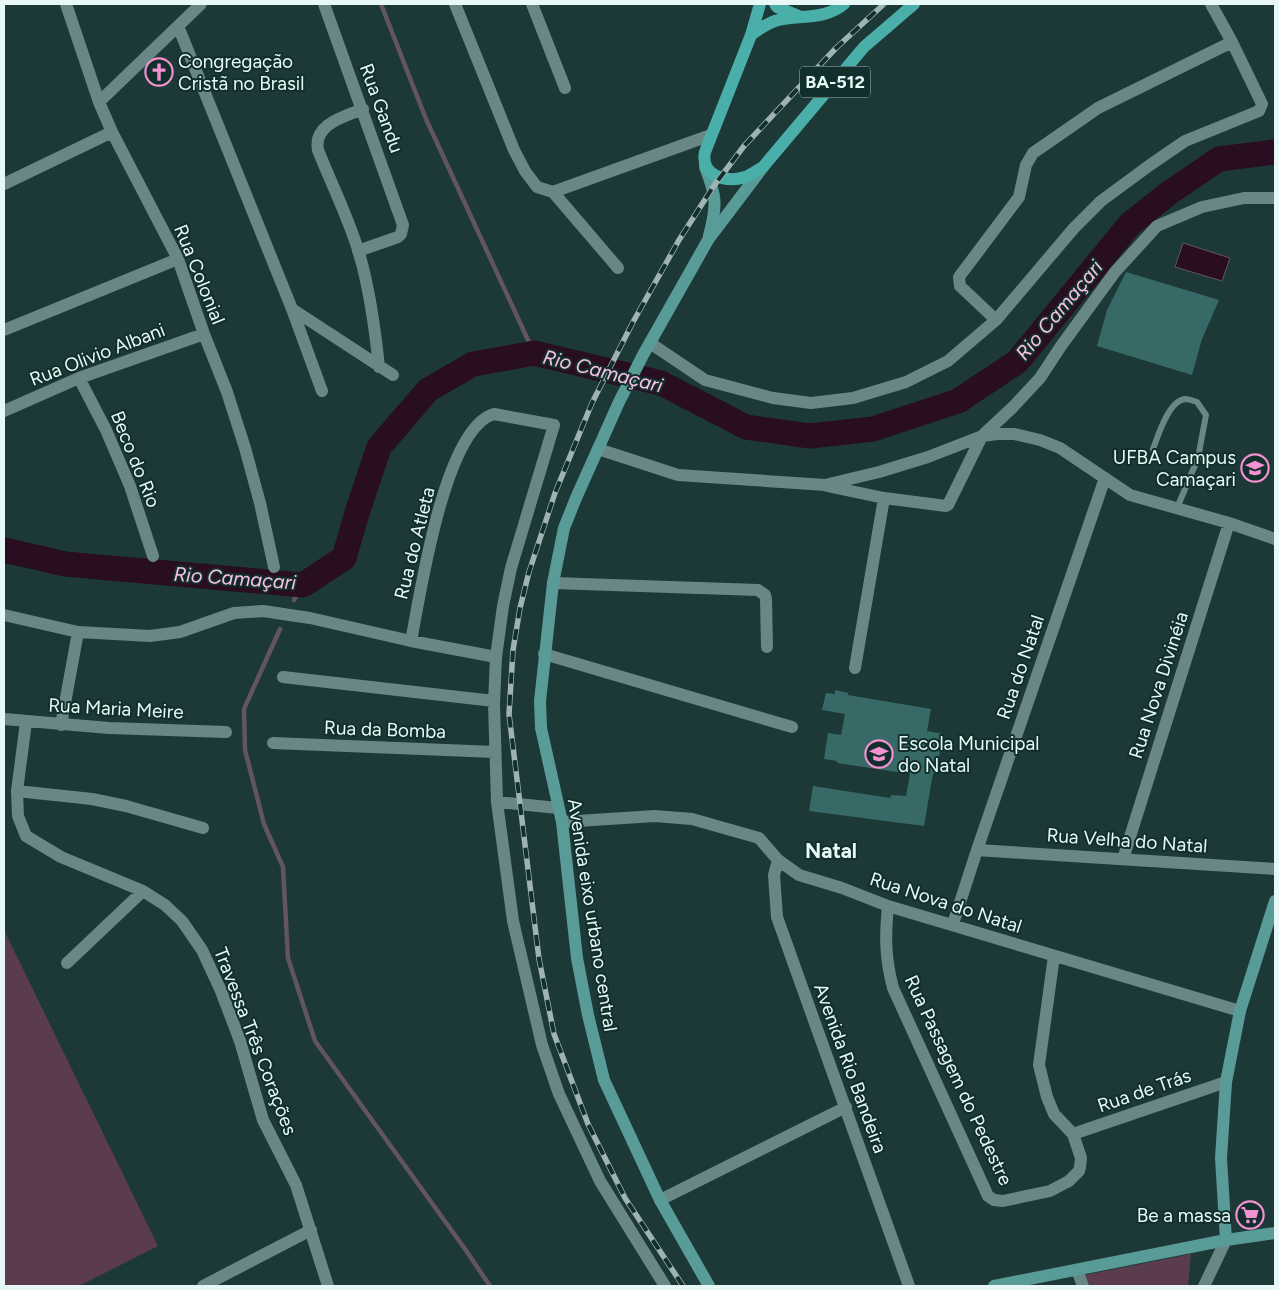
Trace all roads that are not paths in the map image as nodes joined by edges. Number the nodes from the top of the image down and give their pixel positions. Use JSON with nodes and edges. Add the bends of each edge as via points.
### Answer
{"nodes":[{"id":1,"x":66,"y":4,"type":"edge"},
{"id":2,"x":201,"y":4,"type":"edge"},
{"id":3,"x":324,"y":4,"type":"edge"},
{"id":4,"x":455,"y":4,"type":"edge"},
{"id":5,"x":532,"y":4,"type":"edge"},
{"id":6,"x":760,"y":4,"type":"edge"},
{"id":7,"x":775,"y":4,"type":"edge"},
{"id":8,"x":844,"y":4,"type":"edge"},
{"id":9,"x":914,"y":4,"type":"edge"},
{"id":10,"x":1211,"y":4,"type":"edge"},
{"id":11,"x":801,"y":17,"type":"junction"},
{"id":12,"x":178,"y":26,"type":"junction"},
{"id":13,"x":751,"y":35,"type":"junction"},
{"id":14,"x":1232,"y":42,"type":"junction"},
{"id":15,"x":565,"y":88,"type":"dead end"},
{"id":16,"x":99,"y":102,"type":"junction"},
{"id":17,"x":363,"y":109,"type":"junction"},
{"id":18,"x":112,"y":132,"type":"junction"},
{"id":19,"x":711,"y":135,"type":"junction"},
{"id":20,"x":685,"y":144,"type":"junction"},
{"id":21,"x":705,"y":152,"type":"junction"},
{"id":22,"x":705,"y":167,"type":"junction"},
{"id":23,"x":763,"y":167,"type":"junction"},
{"id":24,"x":4,"y":184,"type":"edge"},
{"id":25,"x":552,"y":192,"type":"junction"},
{"id":26,"x":1275,"y":198,"type":"edge"},
{"id":27,"x":708,"y":240,"type":"junction"},
{"id":28,"x":358,"y":251,"type":"junction"},
{"id":29,"x":178,"y":259,"type":"junction"},
{"id":30,"x":618,"y":268,"type":"dead end"},
{"id":31,"x":292,"y":309,"type":"junction"},
{"id":32,"x":996,"y":320,"type":"junction"},
{"id":33,"x":4,"y":330,"type":"edge"},
{"id":34,"x":204,"y":334,"type":"junction"},
{"id":35,"x":650,"y":343,"type":"junction"},
{"id":36,"x":379,"y":367,"type":"junction"},
{"id":37,"x":392,"y":375,"type":"dead end"},
{"id":38,"x":80,"y":378,"type":"junction"},
{"id":39,"x":322,"y":391,"type":"dead end"},
{"id":40,"x":4,"y":411,"type":"edge"},
{"id":41,"x":982,"y":436,"type":"junction"},
{"id":42,"x":598,"y":449,"type":"junction"},
{"id":43,"x":1153,"y":450,"type":"dead end"},
{"id":44,"x":1105,"y":478,"type":"junction"},
{"id":45,"x":825,"y":485,"type":"junction"},
{"id":46,"x":884,"y":498,"type":"junction"},
{"id":47,"x":1177,"y":508,"type":"junction"},
{"id":48,"x":1229,"y":523,"type":"junction"},
{"id":49,"x":1275,"y":539,"type":"edge"},
{"id":50,"x":153,"y":556,"type":"dead end"},
{"id":51,"x":274,"y":567,"type":"dead end"},
{"id":52,"x":552,"y":583,"type":"junction"},
{"id":53,"x":4,"y":615,"type":"edge"},
{"id":54,"x":78,"y":632,"type":"junction"},
{"id":55,"x":411,"y":641,"type":"junction"},
{"id":56,"x":767,"y":647,"type":"dead end"},
{"id":57,"x":544,"y":654,"type":"junction"},
{"id":58,"x":496,"y":657,"type":"junction"},
{"id":59,"x":855,"y":668,"type":"dead end"},
{"id":60,"x":282,"y":676,"type":"dead end"},
{"id":61,"x":494,"y":701,"type":"junction"},
{"id":62,"x":4,"y":719,"type":"edge"},
{"id":63,"x":26,"y":722,"type":"junction"},
{"id":64,"x":61,"y":724,"type":"junction"},
{"id":65,"x":792,"y":727,"type":"dead end"},
{"id":66,"x":226,"y":732,"type":"dead end"},
{"id":67,"x":274,"y":743,"type":"dead end"},
{"id":68,"x":495,"y":752,"type":"junction"},
{"id":69,"x":17,"y":792,"type":"junction"},
{"id":70,"x":497,"y":802,"type":"junction"},
{"id":71,"x":558,"y":808,"type":"junction"},
{"id":72,"x":562,"y":822,"type":"junction"},
{"id":73,"x":203,"y":828,"type":"dead end"},
{"id":74,"x":977,"y":850,"type":"junction"},
{"id":75,"x":1123,"y":859,"type":"junction"},
{"id":76,"x":778,"y":860,"type":"junction"},
{"id":77,"x":1275,"y":869,"type":"edge"},
{"id":78,"x":144,"y":891,"type":"junction"},
{"id":79,"x":1275,"y":901,"type":"edge"},
{"id":80,"x":888,"y":906,"type":"junction"},
{"id":81,"x":953,"y":924,"type":"junction"},
{"id":82,"x":1054,"y":956,"type":"junction"},
{"id":83,"x":67,"y":963,"type":"dead end"},
{"id":84,"x":1240,"y":1011,"type":"junction"},
{"id":85,"x":1226,"y":1082,"type":"junction"},
{"id":86,"x":846,"y":1107,"type":"junction"},
{"id":87,"x":1073,"y":1134,"type":"junction"},
{"id":88,"x":660,"y":1200,"type":"junction"},
{"id":89,"x":312,"y":1230,"type":"junction"},
{"id":90,"x":1275,"y":1233,"type":"edge"},
{"id":91,"x":1226,"y":1240,"type":"junction"},
{"id":92,"x":1076,"y":1270,"type":"junction"},
{"id":93,"x":1024,"y":1283,"type":"edge"},
{"id":94,"x":203,"y":1286,"type":"edge"},
{"id":95,"x":328,"y":1286,"type":"edge"},
{"id":96,"x":665,"y":1286,"type":"edge"},
{"id":97,"x":709,"y":1286,"type":"edge"},
{"id":98,"x":908,"y":1286,"type":"edge"},
{"id":99,"x":994,"y":1286,"type":"edge"},
{"id":100,"x":1083,"y":1286,"type":"edge"},
{"id":101,"x":1204,"y":1286,"type":"edge"}],
"edges":[{"from":1,"to":16,"type":"street","name":"Rua Colonial"},
{"from":2,"to":12,"type":"street"},
{"from":3,"to":17,"type":"street","name":"Rua Gandu"},
{"from":4,"to":25,"type":"street","via":[[514,150],[537,187]]},
{"from":5,"to":15,"type":"street"},
{"from":6,"to":13,"type":"main road"},
{"from":7,"to":11,"type":"main road"},
{"from":8,"to":11,"type":"main road","via":[[824,15]]},
{"from":9,"to":23,"type":"main road","number":"BA-512","via":[[864,47]]},
{"from":10,"to":14,"type":"street"},
{"from":11,"to":13,"type":"main road","via":[[764,25]]},
{"from":12,"to":16,"type":"street"},
{"from":12,"to":31,"type":"street"},
{"from":13,"to":19,"type":"main road"},
{"from":14,"to":32,"type":"street","via":[[1262,104],[1259,111],[1185,141],[1101,201]]},
{"from":14,"to":32,"type":"street","via":[[1098,108],[1033,153],[1026,165],[1019,198],[959,276],[960,286]]},
{"from":16,"to":18,"type":"street","name":"Rua Colonial"},
{"from":17,"to":28,"type":"street","via":[[329,124],[318,136],[317,143]]},
{"from":17,"to":28,"type":"street","name":"Rua Gandu","via":[[403,225],[398,237]]},
{"from":18,"to":24,"type":"street"},
{"from":18,"to":29,"type":"street","name":"Rua Colonial"},
{"from":19,"to":20,"type":"street"},
{"from":19,"to":21,"type":"main road"},
{"from":20,"to":21,"type":"street"},
{"from":20,"to":25,"type":"street"},
{"from":21,"to":22,"type":"main road"},
{"from":22,"to":23,"type":"main road","number":"BA-512","via":[[720,178],[733,179]]},
{"from":22,"to":27,"type":"street","via":[[715,198]]},
{"from":23,"to":27,"type":"street"},
{"from":25,"to":30,"type":"street"},
{"from":26,"to":41,"type":"street","via":[[1244,198],[1202,207],[1157,226],[1116,272],[1040,378]]},
{"from":27,"to":35,"type":"street"},
{"from":28,"to":36,"type":"street","via":[[374,320]]},
{"from":29,"to":33,"type":"street"},
{"from":29,"to":34,"type":"street","name":"Rua Colonial"},
{"from":31,"to":36,"type":"street"},
{"from":31,"to":39,"type":"street"},
{"from":32,"to":35,"type":"street","via":[[948,361],[906,382],[853,398],[811,403],[772,398],[705,380]]},
{"from":34,"to":38,"type":"street","name":"Rua Olivio Albani"},
{"from":34,"to":51,"type":"street","name":"Rua Colonial","via":[[245,448]]},
{"from":35,"to":42,"type":"street"},
{"from":36,"to":37,"type":"street"},
{"from":38,"to":40,"type":"street","name":"Rua Olivio Albani"},
{"from":38,"to":50,"type":"street","name":"Beco do Rio","via":[[130,486]]},
{"from":41,"to":44,"type":"street","via":[[1014,434],[1040,440],[1060,448]]},
{"from":41,"to":45,"type":"street","via":[[880,472]]},
{"from":41,"to":46,"type":"street","via":[[948,505]]},
{"from":42,"to":45,"type":"street","via":[[678,475]]},
{"from":42,"to":52,"type":"street","via":[[564,528]]},
{"from":43,"to":47,"type":"lane","via":[[1169,412],[1177,402],[1185,399],[1198,402],[1206,415],[1198,458]]},
{"from":44,"to":47,"type":"street","via":[[1130,495]]},
{"from":44,"to":74,"type":"street","name":"Rua do Natal"},
{"from":45,"to":46,"type":"street"},
{"from":46,"to":59,"type":"street"},
{"from":47,"to":48,"type":"street"},
{"from":48,"to":49,"type":"street"},
{"from":48,"to":75,"type":"street","name":"Rua Nova Divinéia"},
{"from":52,"to":56,"type":"street","via":[[758,590],[765,594],[766,599]]},
{"from":52,"to":57,"type":"street"},
{"from":53,"to":54,"type":"street"},
{"from":54,"to":55,"type":"street","via":[[150,636],[180,632],[234,613],[264,611]]},
{"from":54,"to":64,"type":"street"},
{"from":55,"to":58,"type":"street"},
{"from":55,"to":58,"type":"street","name":"Rua do Atleta","via":[[436,513],[470,433],[494,414],[554,426],[511,568]]},
{"from":57,"to":65,"type":"street"},
{"from":57,"to":71,"type":"street","name":"Avenida eixo urbano central","via":[[540,720]]},
{"from":58,"to":61,"type":"street"},
{"from":60,"to":61,"type":"street"},
{"from":61,"to":68,"type":"street"},
{"from":62,"to":63,"type":"street","name":"Rua Maria Meire"},
{"from":63,"to":64,"type":"street","name":"Rua Maria Meire"},
{"from":63,"to":69,"type":"street","name":"Travessa Três Corações"},
{"from":64,"to":66,"type":"street","name":"Rua Maria Meire"},
{"from":67,"to":68,"type":"street","name":"Rua da Bomba"},
{"from":68,"to":70,"type":"street"},
{"from":69,"to":73,"type":"street","via":[[92,799]]},
{"from":69,"to":78,"type":"street","name":"Travessa Três Corações","via":[[18,816],[26,836],[61,857]]},
{"from":70,"to":71,"type":"street"},
{"from":70,"to":96,"type":"street","via":[[514,920],[542,1045],[559,1094],[600,1181]]},
{"from":71,"to":72,"type":"street","name":"Avenida eixo urbano central"},
{"from":72,"to":76,"type":"street","name":"Rua Nova do Natal","via":[[654,816],[692,819],[758,838]]},
{"from":72,"to":88,"type":"street","name":"Avenida eixo urbano central","via":[[577,958],[598,1060],[604,1080]]},
{"from":74,"to":75,"type":"street","name":"Rua Velha do Natal"},
{"from":74,"to":81,"type":"street","name":"Rua do Natal"},
{"from":75,"to":77,"type":"street","name":"Rua Velha do Natal"},
{"from":76,"to":80,"type":"street","name":"Rua Nova do Natal","via":[[799,875]]},
{"from":76,"to":86,"type":"street","name":"Avenida Rio Bandeira","via":[[774,876],[777,916]]},
{"from":78,"to":83,"type":"street"},
{"from":78,"to":89,"type":"street","name":"Travessa Três Corações","via":[[182,921],[202,950],[240,1041],[263,1120],[296,1185]]},
{"from":79,"to":84,"type":"street"},
{"from":80,"to":81,"type":"street","name":"Rua Nova do Natal"},
{"from":80,"to":87,"type":"street","name":"Rua Passagem do Pedestre","via":[[885,939],[893,988],[988,1196],[1003,1201],[1050,1191],[1069,1181],[1079,1171],[1081,1158]]},
{"from":81,"to":82,"type":"street","name":"Rua Nova do Natal"},
{"from":82,"to":84,"type":"street","name":"Rua Nova do Natal"},
{"from":82,"to":87,"type":"street","via":[[1039,1065],[1054,1114]]},
{"from":84,"to":85,"type":"street"},
{"from":85,"to":87,"type":"street","name":"Rua de Trás"},
{"from":85,"to":91,"type":"street","via":[[1221,1158]]},
{"from":86,"to":88,"type":"street"},
{"from":86,"to":98,"type":"street","name":"Avenida Rio Bandeira"},
{"from":88,"to":97,"type":"street","name":"Avenida eixo urbano central"},
{"from":89,"to":94,"type":"street"},
{"from":89,"to":95,"type":"street","name":"Travessa Três Corações"},
{"from":90,"to":91,"type":"street"},
{"from":91,"to":92,"type":"street"},
{"from":91,"to":101,"type":"street"},
{"from":92,"to":93,"type":"street"},
{"from":92,"to":100,"type":"street"},
{"from":93,"to":99,"type":"street"}]}
